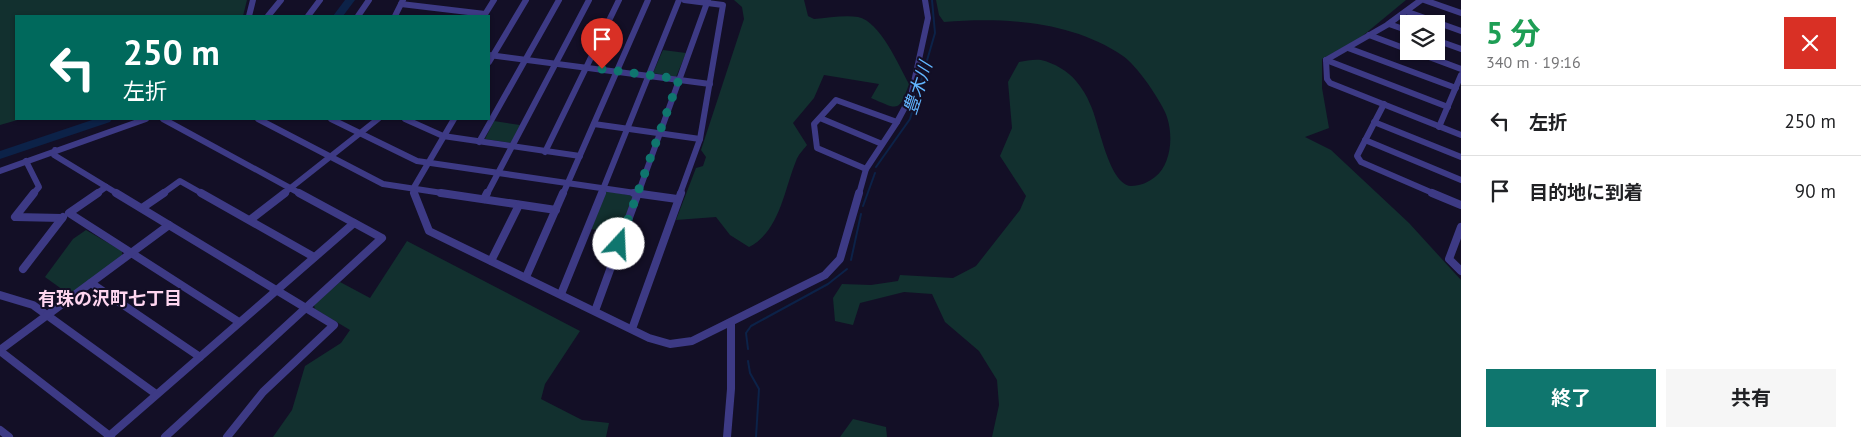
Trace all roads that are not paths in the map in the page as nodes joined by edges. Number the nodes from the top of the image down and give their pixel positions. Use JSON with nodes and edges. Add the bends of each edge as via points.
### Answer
{"nodes":[{"id":1,"x":253,"y":0,"type":"edge"},
{"id":2,"x":281,"y":0,"type":"edge"},
{"id":3,"x":320,"y":0,"type":"edge"},
{"id":4,"x":369,"y":0,"type":"edge"},
{"id":5,"x":494,"y":0,"type":"edge"},
{"id":6,"x":526,"y":0,"type":"edge"},
{"id":7,"x":559,"y":0,"type":"edge"},
{"id":8,"x":589,"y":0,"type":"edge"},
{"id":9,"x":619,"y":0,"type":"edge"},
{"id":10,"x":648,"y":0,"type":"edge"},
{"id":11,"x":679,"y":0,"type":"edge"},
{"id":12,"x":684,"y":0,"type":"edge"},
{"id":13,"x":925,"y":0,"type":"edge"},
{"id":14,"x":1422,"y":0,"type":"edge"},
{"id":15,"x":708,"y":1,"type":"edge"},
{"id":16,"x":402,"y":2,"type":"edge"},
{"id":17,"x":1408,"y":12,"type":"junction"},
{"id":18,"x":1461,"y":13,"type":"edge"},
{"id":19,"x":249,"y":15,"type":"edge"},
{"id":20,"x":269,"y":15,"type":"edge"},
{"id":21,"x":309,"y":15,"type":"edge"},
{"id":22,"x":359,"y":15,"type":"edge"},
{"id":23,"x":396,"y":15,"type":"edge"},
{"id":24,"x":484,"y":15,"type":"edge"},
{"id":25,"x":1389,"y":24,"type":"junction"},
{"id":26,"x":1400,"y":28,"type":"edge"},
{"id":27,"x":1461,"y":30,"type":"edge"},
{"id":28,"x":1369,"y":36,"type":"junction"},
{"id":29,"x":1445,"y":43,"type":"edge"},
{"id":30,"x":1400,"y":47,"type":"edge"},
{"id":31,"x":1348,"y":48,"type":"junction"},
{"id":32,"x":1461,"y":49,"type":"edge"},
{"id":33,"x":490,"y":57,"type":"edge"},
{"id":34,"x":526,"y":59,"type":"junction"},
{"id":35,"x":1326,"y":60,"type":"junction"},
{"id":36,"x":1438,"y":60,"type":"edge"},
{"id":37,"x":555,"y":63,"type":"junction"},
{"id":38,"x":586,"y":67,"type":"junction"},
{"id":39,"x":1461,"y":68,"type":"edge"},
{"id":40,"x":617,"y":71,"type":"junction"},
{"id":41,"x":648,"y":75,"type":"junction"},
{"id":42,"x":1461,"y":75,"type":"edge"},
{"id":43,"x":679,"y":79,"type":"junction"},
{"id":44,"x":710,"y":84,"type":"junction"},
{"id":45,"x":1456,"y":88,"type":"junction"},
{"id":46,"x":1384,"y":104,"type":"junction"},
{"id":47,"x":1448,"y":107,"type":"junction"},
{"id":48,"x":820,"y":118,"type":"junction"},
{"id":49,"x":143,"y":120,"type":"edge"},
{"id":50,"x":165,"y":120,"type":"edge"},
{"id":51,"x":260,"y":120,"type":"edge"},
{"id":52,"x":333,"y":120,"type":"edge"},
{"id":53,"x":377,"y":120,"type":"edge"},
{"id":54,"x":453,"y":120,"type":"edge"},
{"id":55,"x":415,"y":121,"type":"edge"},
{"id":56,"x":898,"y":122,"type":"junction"},
{"id":57,"x":1374,"y":122,"type":"junction"},
{"id":58,"x":594,"y":124,"type":"junction"},
{"id":59,"x":1439,"y":127,"type":"junction"},
{"id":60,"x":627,"y":128,"type":"junction"},
{"id":61,"x":360,"y":133,"type":"junction"},
{"id":62,"x":660,"y":133,"type":"junction"},
{"id":63,"x":443,"y":136,"type":"junction"},
{"id":64,"x":1461,"y":136,"type":"edge"},
{"id":65,"x":700,"y":138,"type":"junction"},
{"id":66,"x":1365,"y":140,"type":"junction"},
{"id":67,"x":479,"y":142,"type":"junction"},
{"id":68,"x":882,"y":144,"type":"junction"},
{"id":69,"x":512,"y":147,"type":"junction"},
{"id":70,"x":55,"y":150,"type":"junction"},
{"id":71,"x":545,"y":152,"type":"junction"},
{"id":72,"x":331,"y":156,"type":"junction"},
{"id":73,"x":580,"y":156,"type":"junction"},
{"id":74,"x":1461,"y":157,"type":"edge"},
{"id":75,"x":26,"y":161,"type":"junction"},
{"id":76,"x":428,"y":162,"type":"junction"},
{"id":77,"x":866,"y":169,"type":"junction"},
{"id":78,"x":0,"y":171,"type":"edge"},
{"id":79,"x":498,"y":172,"type":"junction"},
{"id":80,"x":1461,"y":180,"type":"edge"},
{"id":81,"x":568,"y":182,"type":"junction"},
{"id":82,"x":106,"y":187,"type":"junction"},
{"id":83,"x":290,"y":188,"type":"junction"},
{"id":84,"x":413,"y":188,"type":"junction"},
{"id":85,"x":603,"y":188,"type":"junction"},
{"id":86,"x":638,"y":193,"type":"junction"},
{"id":87,"x":484,"y":199,"type":"junction"},
{"id":88,"x":677,"y":199,"type":"junction"},
{"id":89,"x":519,"y":204,"type":"junction"},
{"id":90,"x":1461,"y":205,"type":"edge"},
{"id":91,"x":142,"y":208,"type":"junction"},
{"id":92,"x":556,"y":210,"type":"junction"},
{"id":93,"x":65,"y":216,"type":"junction"},
{"id":94,"x":250,"y":220,"type":"junction"},
{"id":95,"x":354,"y":223,"type":"junction"},
{"id":96,"x":169,"y":225,"type":"junction"},
{"id":97,"x":1461,"y":227,"type":"edge"},
{"id":98,"x":130,"y":253,"type":"junction"},
{"id":99,"x":314,"y":257,"type":"junction"},
{"id":100,"x":491,"y":261,"type":"junction"},
{"id":101,"x":23,"y":269,"type":"dead end"},
{"id":102,"x":1461,"y":271,"type":"edge"},
{"id":103,"x":526,"y":277,"type":"junction"},
{"id":104,"x":91,"y":283,"type":"junction"},
{"id":105,"x":276,"y":290,"type":"junction"},
{"id":106,"x":561,"y":294,"type":"junction"},
{"id":107,"x":0,"y":295,"type":"edge"},
{"id":108,"x":305,"y":308,"type":"junction"},
{"id":109,"x":595,"y":311,"type":"junction"},
{"id":110,"x":48,"y":315,"type":"junction"},
{"id":111,"x":239,"y":322,"type":"junction"},
{"id":112,"x":731,"y":323,"type":"junction"},
{"id":113,"x":632,"y":329,"type":"junction"},
{"id":114,"x":0,"y":351,"type":"edge"},
{"id":115,"x":200,"y":357,"type":"junction"},
{"id":116,"x":156,"y":394,"type":"junction"},
{"id":117,"x":0,"y":430,"type":"edge"},
{"id":118,"x":9,"y":437,"type":"edge"},
{"id":119,"x":109,"y":437,"type":"edge"},
{"id":120,"x":165,"y":437,"type":"edge"},
{"id":121,"x":227,"y":437,"type":"edge"},
{"id":122,"x":727,"y":437,"type":"edge"}],
"edges":[{"from":1,"to":19,"type":"street"},
{"from":2,"to":20,"type":"street"},
{"from":3,"to":21,"type":"street"},
{"from":4,"to":22,"type":"street"},
{"from":5,"to":24,"type":"street"},
{"from":6,"to":33,"type":"street"},
{"from":7,"to":34,"type":"street"},
{"from":8,"to":37,"type":"street"},
{"from":9,"to":38,"type":"street"},
{"from":10,"to":40,"type":"street"},
{"from":11,"to":41,"type":"street"},
{"from":12,"to":15,"type":"street"},
{"from":13,"to":56,"type":"street","via":[[928,18],[922,51],[911,96]]},
{"from":14,"to":17,"type":"street"},
{"from":14,"to":18,"type":"street"},
{"from":15,"to":43,"type":"street"},
{"from":15,"to":44,"type":"street","via":[[722,5]]},
{"from":16,"to":23,"type":"street"},
{"from":16,"to":24,"type":"street"},
{"from":17,"to":25,"type":"street"},
{"from":17,"to":27,"type":"street"},
{"from":25,"to":26,"type":"street"},
{"from":25,"to":28,"type":"street"},
{"from":28,"to":30,"type":"street"},
{"from":28,"to":31,"type":"street"},
{"from":29,"to":32,"type":"street"},
{"from":31,"to":35,"type":"street"},
{"from":31,"to":45,"type":"street"},
{"from":33,"to":34,"type":"street"},
{"from":34,"to":37,"type":"street"},
{"from":34,"to":67,"type":"street"},
{"from":35,"to":46,"type":"street","via":[[1330,83]]},
{"from":35,"to":47,"type":"street"},
{"from":36,"to":39,"type":"street"},
{"from":37,"to":38,"type":"street"},
{"from":37,"to":69,"type":"street"},
{"from":38,"to":40,"type":"street"},
{"from":38,"to":71,"type":"street"},
{"from":40,"to":41,"type":"street"},
{"from":40,"to":58,"type":"street"},
{"from":41,"to":43,"type":"street"},
{"from":41,"to":60,"type":"street"},
{"from":42,"to":45,"type":"street"},
{"from":43,"to":44,"type":"street"},
{"from":43,"to":62,"type":"street"},
{"from":44,"to":65,"type":"street"},
{"from":45,"to":47,"type":"street"},
{"from":46,"to":57,"type":"street"},
{"from":46,"to":59,"type":"street"},
{"from":47,"to":59,"type":"street"},
{"from":48,"to":56,"type":"street","via":[[836,100]]},
{"from":48,"to":68,"type":"street"},
{"from":48,"to":77,"type":"street","via":[[814,124],[817,148]]},
{"from":49,"to":70,"type":"street"},
{"from":50,"to":83,"type":"street"},
{"from":51,"to":72,"type":"street"},
{"from":52,"to":61,"type":"street"},
{"from":53,"to":61,"type":"street"},
{"from":54,"to":63,"type":"street"},
{"from":55,"to":63,"type":"street"},
{"from":56,"to":68,"type":"street"},
{"from":57,"to":66,"type":"street"},
{"from":57,"to":74,"type":"street"},
{"from":58,"to":60,"type":"street"},
{"from":58,"to":73,"type":"street"},
{"from":59,"to":64,"type":"street"},
{"from":60,"to":62,"type":"street"},
{"from":60,"to":85,"type":"street"},
{"from":61,"to":72,"type":"street"},
{"from":61,"to":76,"type":"street","via":[[417,161]]},
{"from":62,"to":65,"type":"street"},
{"from":62,"to":86,"type":"street"},
{"from":63,"to":67,"type":"street"},
{"from":63,"to":76,"type":"street"},
{"from":65,"to":88,"type":"street"},
{"from":66,"to":80,"type":"street"},
{"from":66,"to":90,"type":"street","via":[[1358,156],[1361,162]]},
{"from":67,"to":69,"type":"street"},
{"from":68,"to":77,"type":"street"},
{"from":69,"to":71,"type":"street"},
{"from":69,"to":79,"type":"street"},
{"from":70,"to":75,"type":"street"},
{"from":70,"to":82,"type":"street","via":[[54,155]]},
{"from":71,"to":73,"type":"street"},
{"from":72,"to":83,"type":"street"},
{"from":72,"to":84,"type":"street","via":[[383,184]]},
{"from":73,"to":81,"type":"street"},
{"from":75,"to":78,"type":"street"},
{"from":75,"to":93,"type":"street","via":[[39,187],[15,217]]},
{"from":76,"to":79,"type":"street"},
{"from":76,"to":84,"type":"street"},
{"from":77,"to":112,"type":"street","via":[[843,254],[835,266],[825,275]]},
{"from":79,"to":81,"type":"street"},
{"from":79,"to":87,"type":"street"},
{"from":81,"to":85,"type":"street"},
{"from":81,"to":92,"type":"street"},
{"from":82,"to":91,"type":"street"},
{"from":82,"to":93,"type":"street"},
{"from":83,"to":94,"type":"street"},
{"from":83,"to":95,"type":"street"},
{"from":84,"to":87,"type":"street"},
{"from":84,"to":100,"type":"street","via":[[429,231]]},
{"from":85,"to":86,"type":"street"},
{"from":85,"to":106,"type":"street"},
{"from":86,"to":88,"type":"street"},
{"from":86,"to":109,"type":"street"},
{"from":87,"to":89,"type":"street"},
{"from":88,"to":113,"type":"street"},
{"from":89,"to":92,"type":"street"},
{"from":89,"to":100,"type":"street"},
{"from":91,"to":94,"type":"street","via":[[180,181]]},
{"from":91,"to":96,"type":"street"},
{"from":92,"to":103,"type":"street"},
{"from":93,"to":98,"type":"street"},
{"from":93,"to":101,"type":"street"},
{"from":94,"to":99,"type":"street"},
{"from":95,"to":99,"type":"street"},
{"from":95,"to":108,"type":"street","via":[[382,238]]},
{"from":96,"to":98,"type":"street"},
{"from":96,"to":105,"type":"street"},
{"from":97,"to":102,"type":"street","via":[[1449,259]]},
{"from":98,"to":104,"type":"street"},
{"from":98,"to":111,"type":"street"},
{"from":99,"to":105,"type":"street"},
{"from":100,"to":103,"type":"street"},
{"from":103,"to":106,"type":"street"},
{"from":104,"to":110,"type":"street"},
{"from":104,"to":115,"type":"street"},
{"from":105,"to":108,"type":"street"},
{"from":105,"to":111,"type":"street"},
{"from":106,"to":109,"type":"street"},
{"from":107,"to":110,"type":"street","via":[[33,305]]},
{"from":108,"to":120,"type":"street"},
{"from":108,"to":121,"type":"street","via":[[334,325],[263,392]]},
{"from":109,"to":113,"type":"street"},
{"from":110,"to":114,"type":"street"},
{"from":110,"to":116,"type":"street"},
{"from":111,"to":115,"type":"street"},
{"from":112,"to":113,"type":"street","via":[[680,344],[659,342]]},
{"from":112,"to":122,"type":"street"},
{"from":114,"to":119,"type":"street"},
{"from":115,"to":116,"type":"street"},
{"from":116,"to":119,"type":"street"},
{"from":117,"to":118,"type":"street"}]}
